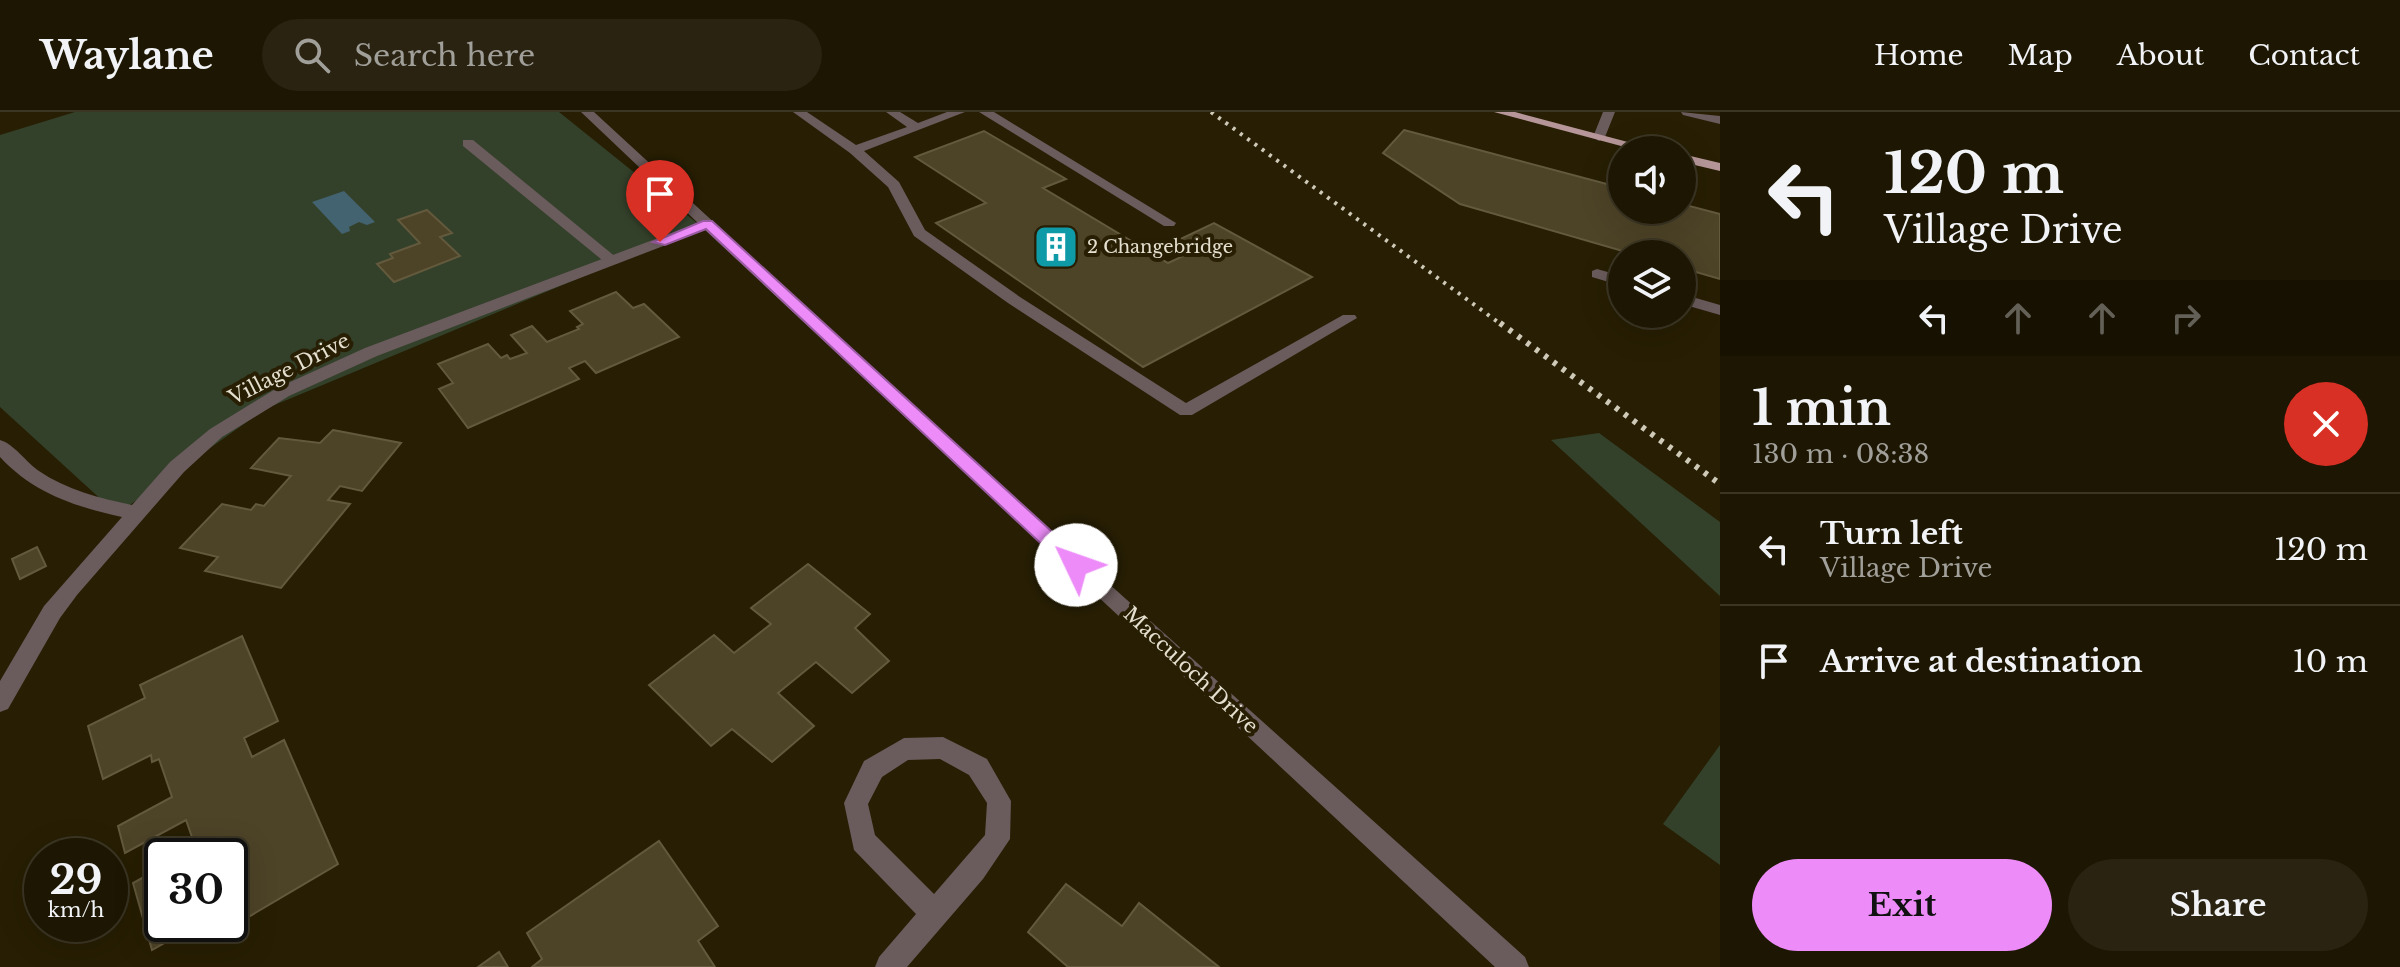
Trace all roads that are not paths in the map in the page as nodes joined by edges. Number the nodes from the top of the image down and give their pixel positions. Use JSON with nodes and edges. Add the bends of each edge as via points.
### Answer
{"nodes":[{"id":1,"x":587,"y":112,"type":"edge"},
{"id":2,"x":799,"y":112,"type":"edge"},
{"id":3,"x":892,"y":112,"type":"edge"},
{"id":4,"x":959,"y":112,"type":"edge"},
{"id":5,"x":985,"y":112,"type":"edge"},
{"id":6,"x":1500,"y":112,"type":"edge"},
{"id":7,"x":1609,"y":112,"type":"edge"},
{"id":8,"x":1687,"y":112,"type":"edge"},
{"id":9,"x":1720,"y":120,"type":"edge"},
{"id":10,"x":917,"y":128,"type":"junction"},
{"id":11,"x":1599,"y":137,"type":"junction"},
{"id":12,"x":1608,"y":139,"type":"edge"},
{"id":13,"x":468,"y":143,"type":"dead end"},
{"id":14,"x":855,"y":150,"type":"junction"},
{"id":15,"x":1696,"y":161,"type":"edge"},
{"id":16,"x":1720,"y":167,"type":"edge"},
{"id":17,"x":1169,"y":223,"type":"dead end"},
{"id":18,"x":708,"y":224,"type":"junction"},
{"id":19,"x":612,"y":261,"type":"junction"},
{"id":20,"x":1597,"y":274,"type":"dead end"},
{"id":21,"x":1608,"y":277,"type":"edge"},
{"id":22,"x":1696,"y":303,"type":"edge"},
{"id":23,"x":1720,"y":310,"type":"edge"},
{"id":24,"x":1349,"y":318,"type":"dead end"},
{"id":25,"x":0,"y":446,"type":"edge"},
{"id":26,"x":136,"y":513,"type":"junction"},
{"id":27,"x":0,"y":702,"type":"edge"},
{"id":28,"x":934,"y":913,"type":"junction"},
{"id":29,"x":889,"y":967,"type":"edge"},
{"id":30,"x":1515,"y":967,"type":"edge"}],
"edges":[{"from":1,"to":18,"type":"street","name":"Macculoch Drive"},
{"from":2,"to":14,"type":"street"},
{"from":3,"to":10,"type":"street"},
{"from":4,"to":10,"type":"street"},
{"from":5,"to":17,"type":"street"},
{"from":6,"to":11,"type":"main road"},
{"from":7,"to":11,"type":"street"},
{"from":8,"to":9,"type":"street"},
{"from":10,"to":14,"type":"street"},
{"from":11,"to":12,"type":"main road"},
{"from":13,"to":19,"type":"street"},
{"from":14,"to":24,"type":"street","via":[[894,185],[919,233],[1186,411]]},
{"from":15,"to":16,"type":"main road"},
{"from":18,"to":19,"type":"street","name":"Village Drive"},
{"from":18,"to":30,"type":"street","name":"Macculoch Drive"},
{"from":19,"to":26,"type":"street","name":"Village Drive","via":[[371,352],[283,392],[216,433]]},
{"from":20,"to":21,"type":"street"},
{"from":22,"to":23,"type":"street"},
{"from":25,"to":26,"type":"street","via":[[43,484],[76,500]]},
{"from":26,"to":27,"type":"street","name":"Village Drive","via":[[52,612]]},
{"from":28,"to":28,"type":"street","via":[[997,839],[999,801],[978,767],[955,754],[943,748],[904,749],[873,769],[856,803],[863,841]]},
{"from":28,"to":29,"type":"street"}]}
